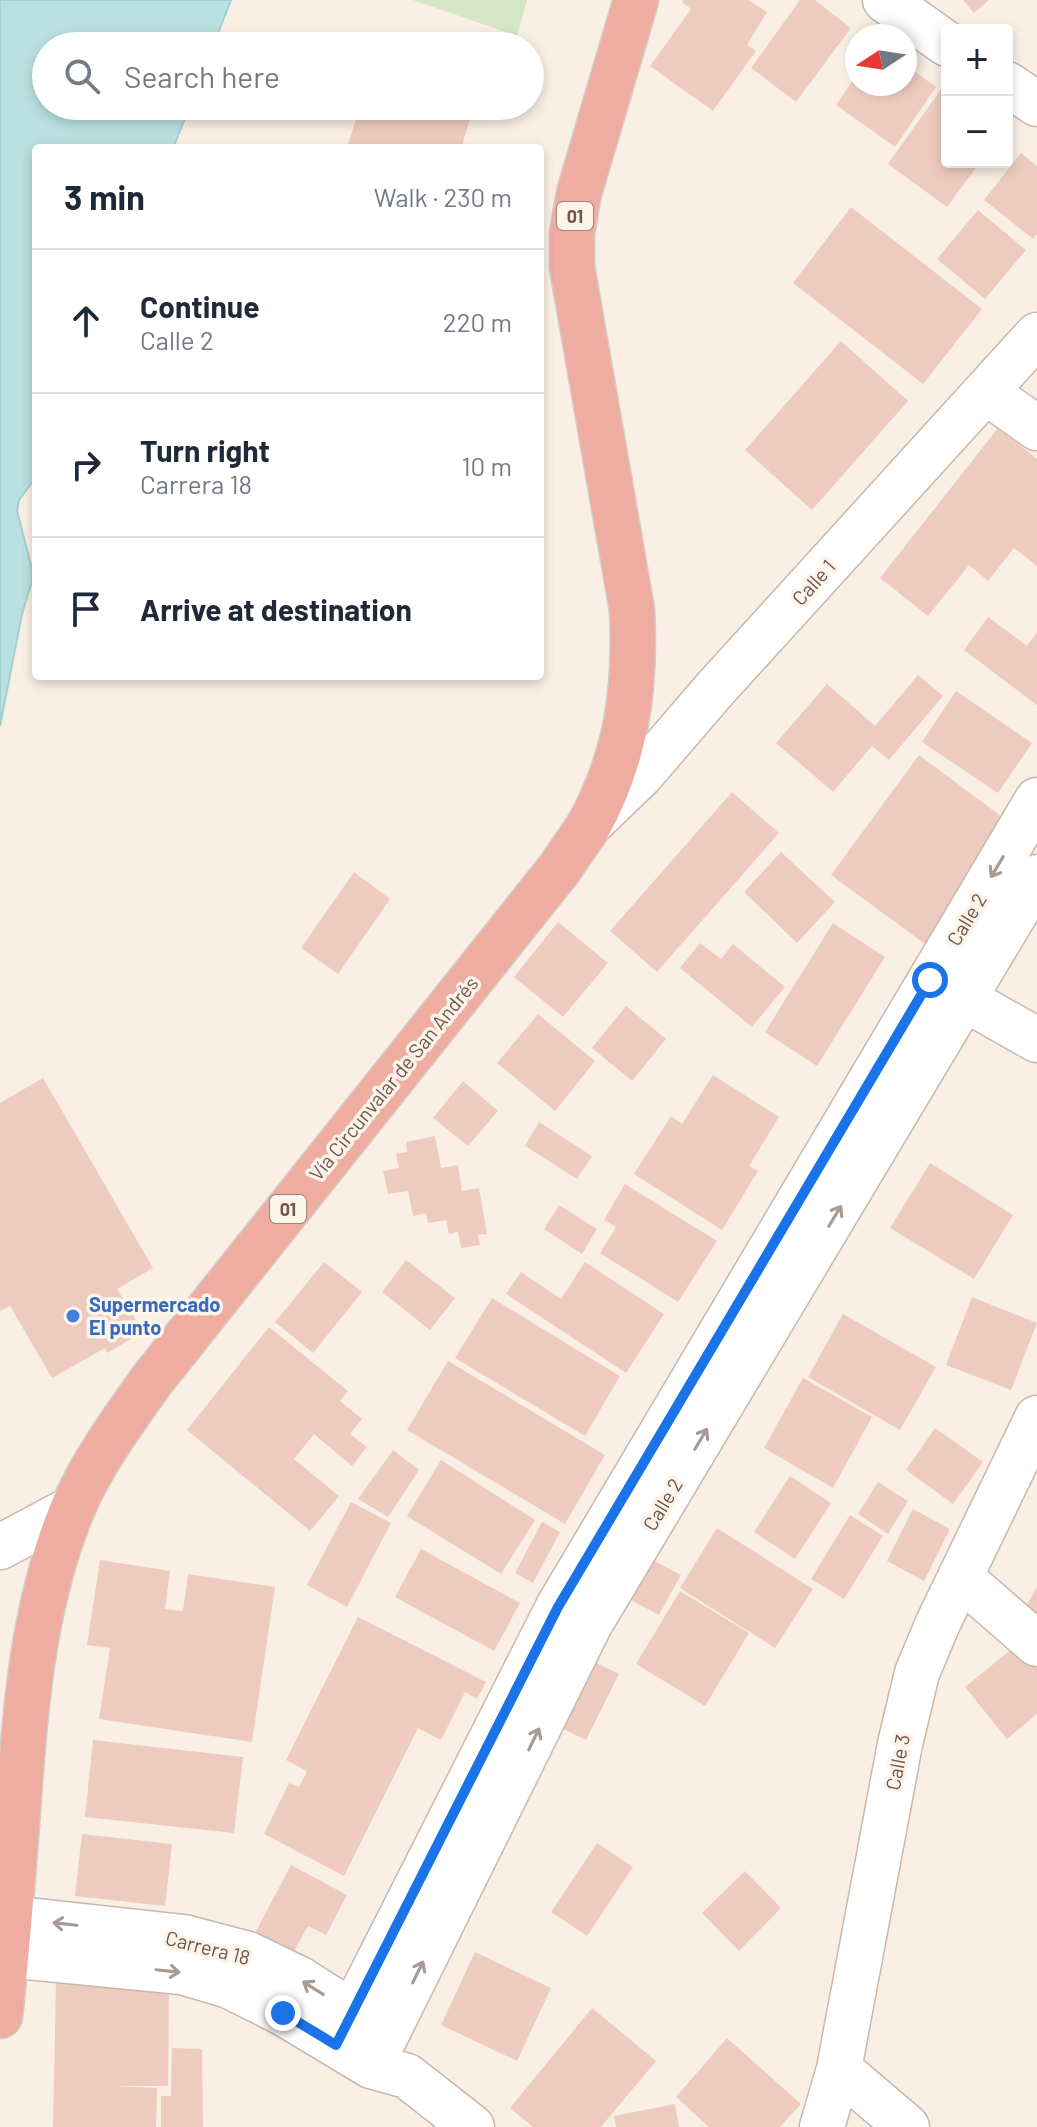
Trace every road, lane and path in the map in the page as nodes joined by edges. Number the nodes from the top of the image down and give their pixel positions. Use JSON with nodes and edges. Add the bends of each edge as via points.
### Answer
{"nodes":[{"id":1,"x":636,"y":0,"type":"edge"},
{"id":2,"x":885,"y":0,"type":"edge"},
{"id":3,"x":941,"y":40,"type":"edge"},
{"id":4,"x":1013,"y":88,"type":"edge"},
{"id":5,"x":1037,"y":104,"type":"edge"},
{"id":6,"x":1030,"y":356,"type":"edge"},
{"id":7,"x":986,"y":392,"type":"junction"},
{"id":8,"x":1037,"y":428,"type":"edge"},
{"id":9,"x":1037,"y":800,"type":"edge"},
{"id":10,"x":587,"y":827,"type":"junction"},
{"id":11,"x":1037,"y":877,"type":"edge"},
{"id":12,"x":948,"y":990,"type":"junction"},
{"id":13,"x":1037,"y":1040,"type":"edge"},
{"id":14,"x":1037,"y":1418,"type":"edge"},
{"id":15,"x":73,"y":1508,"type":"junction"},
{"id":16,"x":0,"y":1547,"type":"edge"},
{"id":17,"x":960,"y":1577,"type":"junction"},
{"id":18,"x":1037,"y":1644,"type":"edge"},
{"id":19,"x":8,"y":1936,"type":"junction"},
{"id":20,"x":0,"y":2016,"type":"edge"},
{"id":21,"x":371,"y":2047,"type":"junction"},
{"id":22,"x":839,"y":2069,"type":"junction"},
{"id":23,"x":472,"y":2127,"type":"edge"},
{"id":24,"x":822,"y":2127,"type":"edge"},
{"id":25,"x":907,"y":2127,"type":"edge"}],
"edges":[{"from":1,"to":10,"type":"highway","name":"Vía Circunvalar de San Andrés","number":"01","via":[[572,233],[572,267],[632,610],[634,662],[618,756]]},
{"from":2,"to":3,"type":"street"},
{"from":4,"to":5,"type":"street"},
{"from":6,"to":7,"type":"street","name":"Calle 1"},
{"from":7,"to":8,"type":"street"},
{"from":7,"to":10,"type":"street","name":"Calle 1","via":[[641,775]]},
{"from":9,"to":12,"type":"street","name":"Calle 2","one_way":true},
{"from":10,"to":15,"type":"highway","name":"Vía Circunvalar de San Andrés","number":"01","via":[[560,868],[152,1380],[112,1435]]},
{"from":11,"to":12,"type":"street","name":"Calle 2"},
{"from":12,"to":13,"type":"street"},
{"from":12,"to":21,"type":"street","name":"Calle 2","via":[[574,1615]]},
{"from":14,"to":17,"type":"street","name":"Calle 3"},
{"from":15,"to":16,"type":"street"},
{"from":15,"to":19,"type":"highway","name":"Vía Circunvalar de San Andrés","number":"01","via":[[53,1564],[25,1713]]},
{"from":17,"to":18,"type":"street"},
{"from":17,"to":22,"type":"street","name":"Calle 3","via":[[917,1673]]},
{"from":19,"to":20,"type":"highway","name":"Vía Circunvalar de San Andrés","number":"01"},
{"from":19,"to":21,"type":"street","name":"Carrera 18","via":[[229,1986]]},
{"from":21,"to":23,"type":"street","name":"Carrera 18"},
{"from":22,"to":24,"type":"street","name":"Calle 3"},
{"from":22,"to":25,"type":"street"}]}
